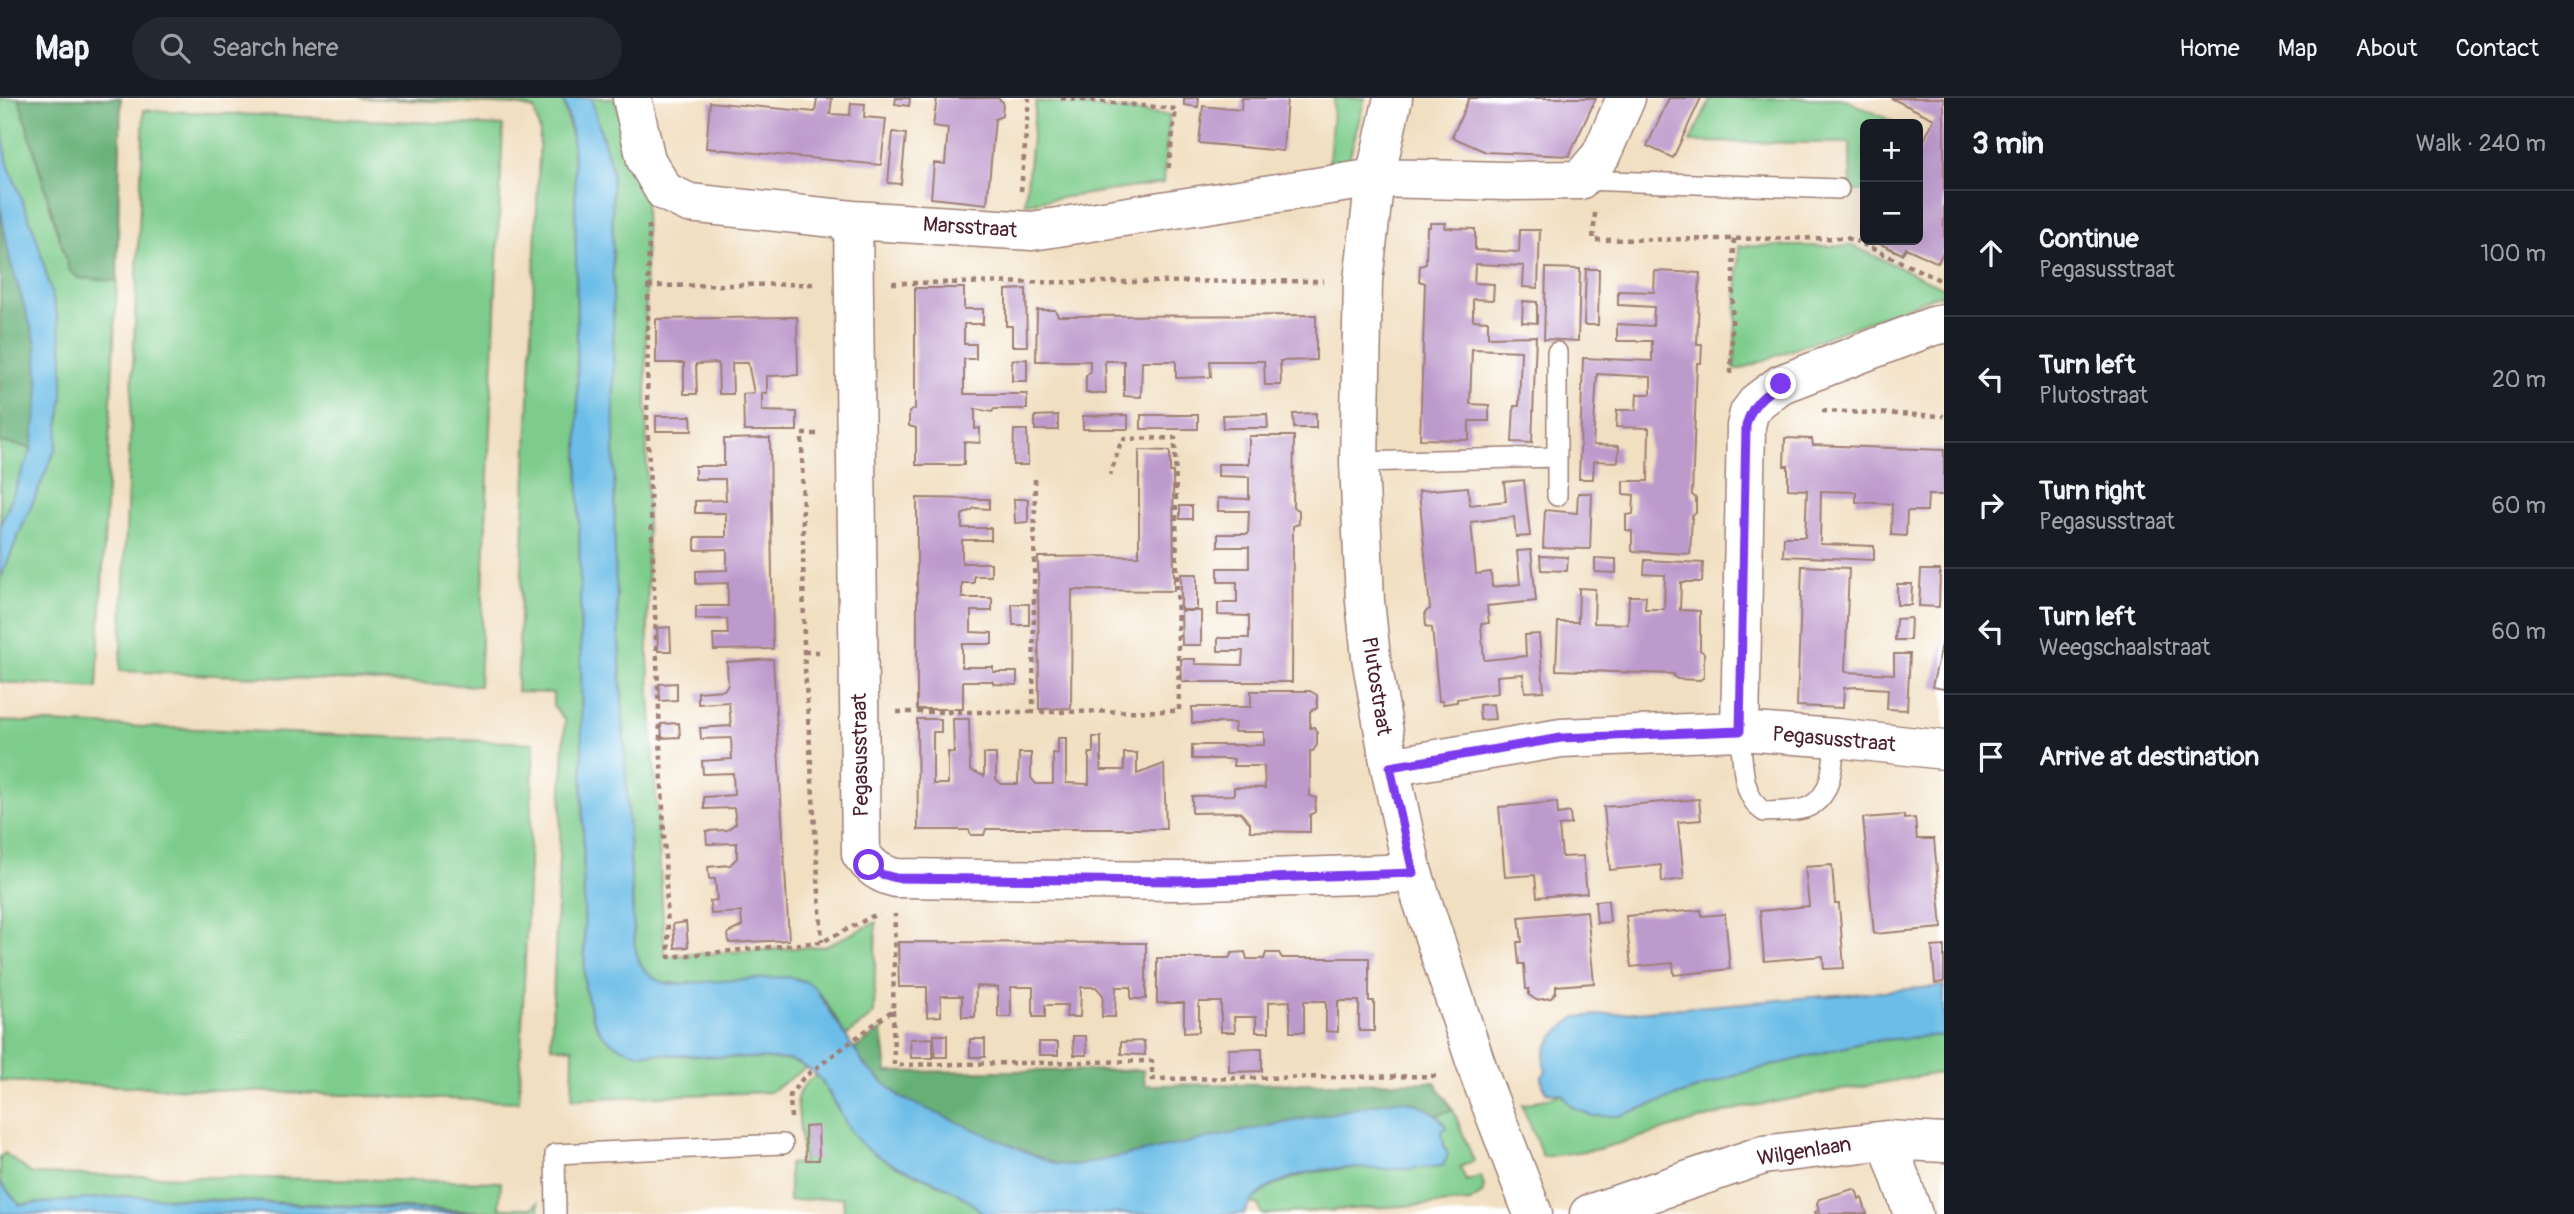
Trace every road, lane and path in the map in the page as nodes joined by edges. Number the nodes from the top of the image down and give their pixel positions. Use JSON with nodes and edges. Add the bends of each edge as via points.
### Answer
{"nodes":[{"id":1,"x":632,"y":98,"type":"edge"},
{"id":2,"x":1028,"y":98,"type":"edge"},
{"id":3,"x":1061,"y":98,"type":"edge"},
{"id":4,"x":1393,"y":98,"type":"edge"},
{"id":5,"x":1626,"y":98,"type":"edge"},
{"id":6,"x":1375,"y":178,"type":"junction"},
{"id":7,"x":1580,"y":180,"type":"junction"},
{"id":8,"x":1839,"y":189,"type":"dead end"},
{"id":9,"x":664,"y":191,"type":"junction"},
{"id":10,"x":1164,"y":211,"type":"junction"},
{"id":11,"x":853,"y":220,"type":"junction"},
{"id":12,"x":1017,"y":230,"type":"junction"},
{"id":13,"x":1860,"y":238,"type":"edge"},
{"id":14,"x":1734,"y":239,"type":"junction"},
{"id":15,"x":1858,"y":242,"type":"junction"},
{"id":16,"x":1336,"y":281,"type":"dead end"},
{"id":17,"x":1944,"y":282,"type":"edge"},
{"id":18,"x":854,"y":283,"type":"junction"},
{"id":19,"x":648,"y":286,"type":"junction"},
{"id":20,"x":1944,"y":324,"type":"edge"},
{"id":21,"x":1557,"y":352,"type":"dead end"},
{"id":22,"x":1758,"y":401,"type":"junction"},
{"id":23,"x":1944,"y":416,"type":"edge"},
{"id":24,"x":856,"y":434,"type":"junction"},
{"id":25,"x":1557,"y":457,"type":"junction"},
{"id":26,"x":1359,"y":462,"type":"junction"},
{"id":27,"x":1110,"y":475,"type":"dead end"},
{"id":28,"x":1035,"y":478,"type":"dead end"},
{"id":29,"x":1556,"y":496,"type":"dead end"},
{"id":30,"x":1033,"y":712,"type":"junction"},
{"id":31,"x":859,"y":713,"type":"junction"},
{"id":32,"x":1740,"y":731,"type":"junction"},
{"id":33,"x":1836,"y":738,"type":"junction"},
{"id":34,"x":1944,"y":750,"type":"edge"},
{"id":35,"x":1390,"y":767,"type":"junction"},
{"id":36,"x":1413,"y":873,"type":"junction"},
{"id":37,"x":895,"y":892,"type":"junction"},
{"id":38,"x":822,"y":942,"type":"junction"},
{"id":39,"x":893,"y":1010,"type":"junction"},
{"id":40,"x":1479,"y":1076,"type":"junction"},
{"id":41,"x":1887,"y":1140,"type":"junction"},
{"id":42,"x":1944,"y":1143,"type":"edge"},
{"id":43,"x":783,"y":1144,"type":"joint"},
{"id":44,"x":556,"y":1214,"type":"edge"},
{"id":45,"x":1533,"y":1214,"type":"edge"},
{"id":46,"x":1589,"y":1214,"type":"edge"},
{"id":47,"x":1913,"y":1214,"type":"edge"}],
"edges":[{"from":1,"to":9,"type":"street","via":[[646,160]]},
{"from":2,"to":12,"type":"path"},
{"from":3,"to":10,"type":"path","via":[[1176,109]]},
{"from":4,"to":6,"type":"street","name":"Plutostraat"},
{"from":5,"to":7,"type":"street","via":[[1601,155]]},
{"from":6,"to":7,"type":"street"},
{"from":6,"to":10,"type":"street","name":"Marsstraat"},
{"from":6,"to":26,"type":"street","name":"Plutostraat","via":[[1363,281]]},
{"from":7,"to":8,"type":"lane"},
{"from":7,"to":14,"type":"path","via":[[1596,206],[1593,240]]},
{"from":9,"to":11,"type":"street","name":"Marsstraat","via":[[690,203]]},
{"from":9,"to":19,"type":"path","via":[[649,207]]},
{"from":10,"to":12,"type":"street","name":"Marsstraat"},
{"from":11,"to":12,"type":"street","name":"Marsstraat"},
{"from":11,"to":18,"type":"street","name":"Pegasusstraat"},
{"from":13,"to":15,"type":"path"},
{"from":14,"to":15,"type":"path","via":[[1847,238]]},
{"from":14,"to":22,"type":"path","via":[[1731,377]]},
{"from":15,"to":17,"type":"path"},
{"from":16,"to":18,"type":"path"},
{"from":18,"to":19,"type":"path"},
{"from":18,"to":24,"type":"street","name":"Pegasusstraat"},
{"from":19,"to":38,"type":"path","via":[[647,415],[669,957]]},
{"from":20,"to":22,"type":"street","via":[[1781,384]]},
{"from":21,"to":25,"type":"lane"},
{"from":22,"to":23,"type":"path","via":[[1812,410]]},
{"from":22,"to":32,"type":"street","via":[[1746,426]]},
{"from":24,"to":31,"type":"street","name":"Pegasusstraat"},
{"from":24,"to":38,"type":"path","via":[[802,434],[804,652]]},
{"from":25,"to":26,"type":"lane"},
{"from":25,"to":29,"type":"lane"},
{"from":26,"to":35,"type":"street","name":"Plutostraat","via":[[1365,601]]},
{"from":27,"to":30,"type":"path","via":[[1122,439],[1175,438],[1179,711]]},
{"from":28,"to":30,"type":"path"},
{"from":30,"to":31,"type":"path"},
{"from":31,"to":37,"type":"street","name":"Pegasusstraat","via":[[861,854]]},
{"from":32,"to":33,"type":"street","name":"Pegasusstraat"},
{"from":32,"to":33,"type":"lane","via":[[1748,794],[1764,812],[1808,807],[1820,798],[1828,788]]},
{"from":32,"to":35,"type":"street","name":"Pegasusstraat","via":[[1561,738]]},
{"from":33,"to":34,"type":"street","name":"Pegasusstraat"},
{"from":35,"to":36,"type":"street","name":"Plutostraat"},
{"from":36,"to":37,"type":"street","name":"Pegasusstraat"},
{"from":36,"to":40,"type":"street","name":"Plutostraat"},
{"from":37,"to":38,"type":"path"},
{"from":37,"to":39,"type":"path"},
{"from":39,"to":40,"type":"path","via":[[894,1065],[1152,1061],[1152,1079]]},
{"from":39,"to":43,"type":"path","via":[[803,1078],[790,1095],[792,1137]]},
{"from":40,"to":45,"type":"street","name":"Plutostraat"},
{"from":41,"to":42,"type":"street","name":"Wilgenlaan"},
{"from":41,"to":46,"type":"street","name":"Wilgenlaan","via":[[1763,1155]]},
{"from":41,"to":47,"type":"street"},
{"from":43,"to":44,"type":"lane","via":[[555,1154]]}]}
